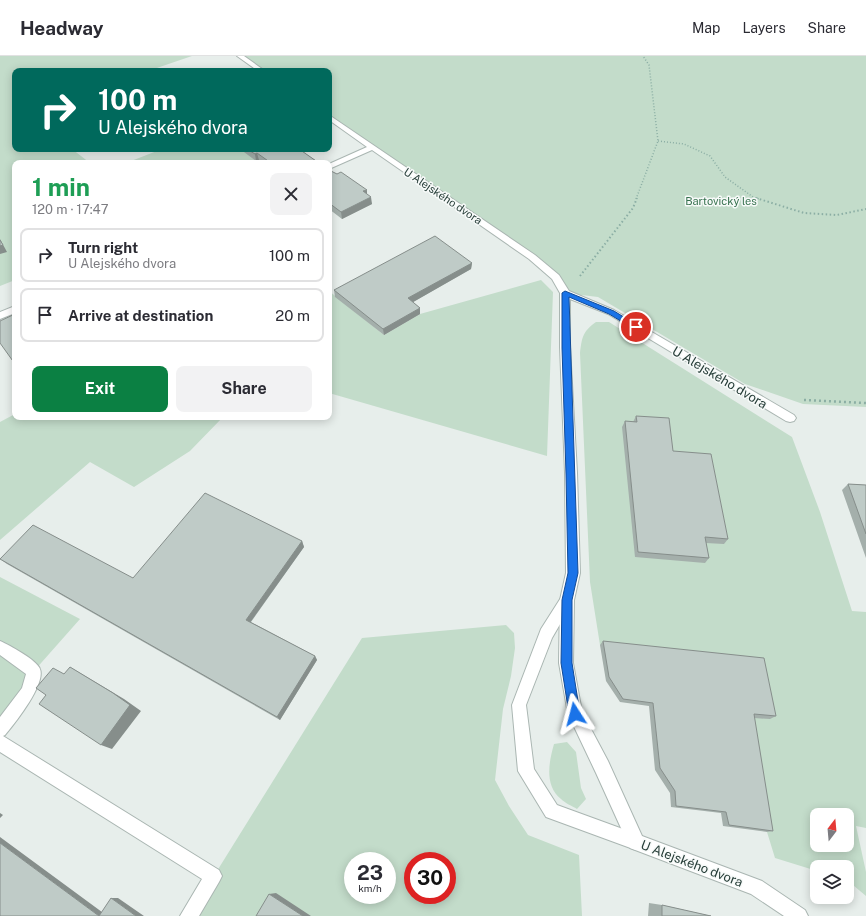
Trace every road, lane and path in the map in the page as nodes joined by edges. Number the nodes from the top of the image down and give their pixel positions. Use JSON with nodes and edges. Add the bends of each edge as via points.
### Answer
{"nodes":[{"id":1,"x":240,"y":56,"type":"edge"},
{"id":2,"x":643,"y":56,"type":"edge"},
{"id":3,"x":258,"y":68,"type":"edge"},
{"id":4,"x":332,"y":119,"type":"edge"},
{"id":5,"x":658,"y":141,"type":"junction"},
{"id":6,"x":372,"y":147,"type":"junction"},
{"id":7,"x":332,"y":166,"type":"edge"},
{"id":8,"x":866,"y":209,"type":"edge"},
{"id":9,"x":565,"y":293,"type":"junction"},
{"id":10,"x":12,"y":310,"type":"edge"},
{"id":11,"x":0,"y":316,"type":"edge"},
{"id":12,"x":790,"y":418,"type":"dead end"},
{"id":13,"x":567,"y":600,"type":"junction"},
{"id":14,"x":0,"y":648,"type":"edge"},
{"id":15,"x":0,"y":730,"type":"edge"},
{"id":16,"x":0,"y":743,"type":"edge"},
{"id":17,"x":636,"y":842,"type":"junction"},
{"id":18,"x":189,"y":916,"type":"edge"},
{"id":19,"x":798,"y":916,"type":"edge"}],
"edges":[{"from":1,"to":3,"type":"street"},
{"from":2,"to":5,"type":"path","via":[[648,65]]},
{"from":4,"to":6,"type":"street","name":"U Alejského dvora"},
{"from":5,"to":8,"type":"path","via":[[684,144],[710,156],[725,177],[753,197],[804,213],[837,215]]},
{"from":5,"to":9,"type":"path","via":[[633,208]]},
{"from":6,"to":7,"type":"street"},
{"from":6,"to":9,"type":"street","name":"U Alejského dvora","via":[[532,257],[556,277]]},
{"from":9,"to":12,"type":"street","name":"U Alejského dvora","via":[[611,312]]},
{"from":9,"to":13,"type":"street","name":"U Alejského dvora","via":[[573,573]]},
{"from":10,"to":11,"type":"street"},
{"from":13,"to":17,"type":"street","name":"U Alejského dvora","via":[[566,663],[575,714]]},
{"from":13,"to":17,"type":"street","via":[[546,634],[519,705],[526,771],[552,811]]},
{"from":14,"to":15,"type":"street","via":[[34,671],[28,692]]},
{"from":16,"to":18,"type":"street","via":[[213,876]]},
{"from":17,"to":19,"type":"street","name":"U Alejského dvora","via":[[756,887]]}]}
